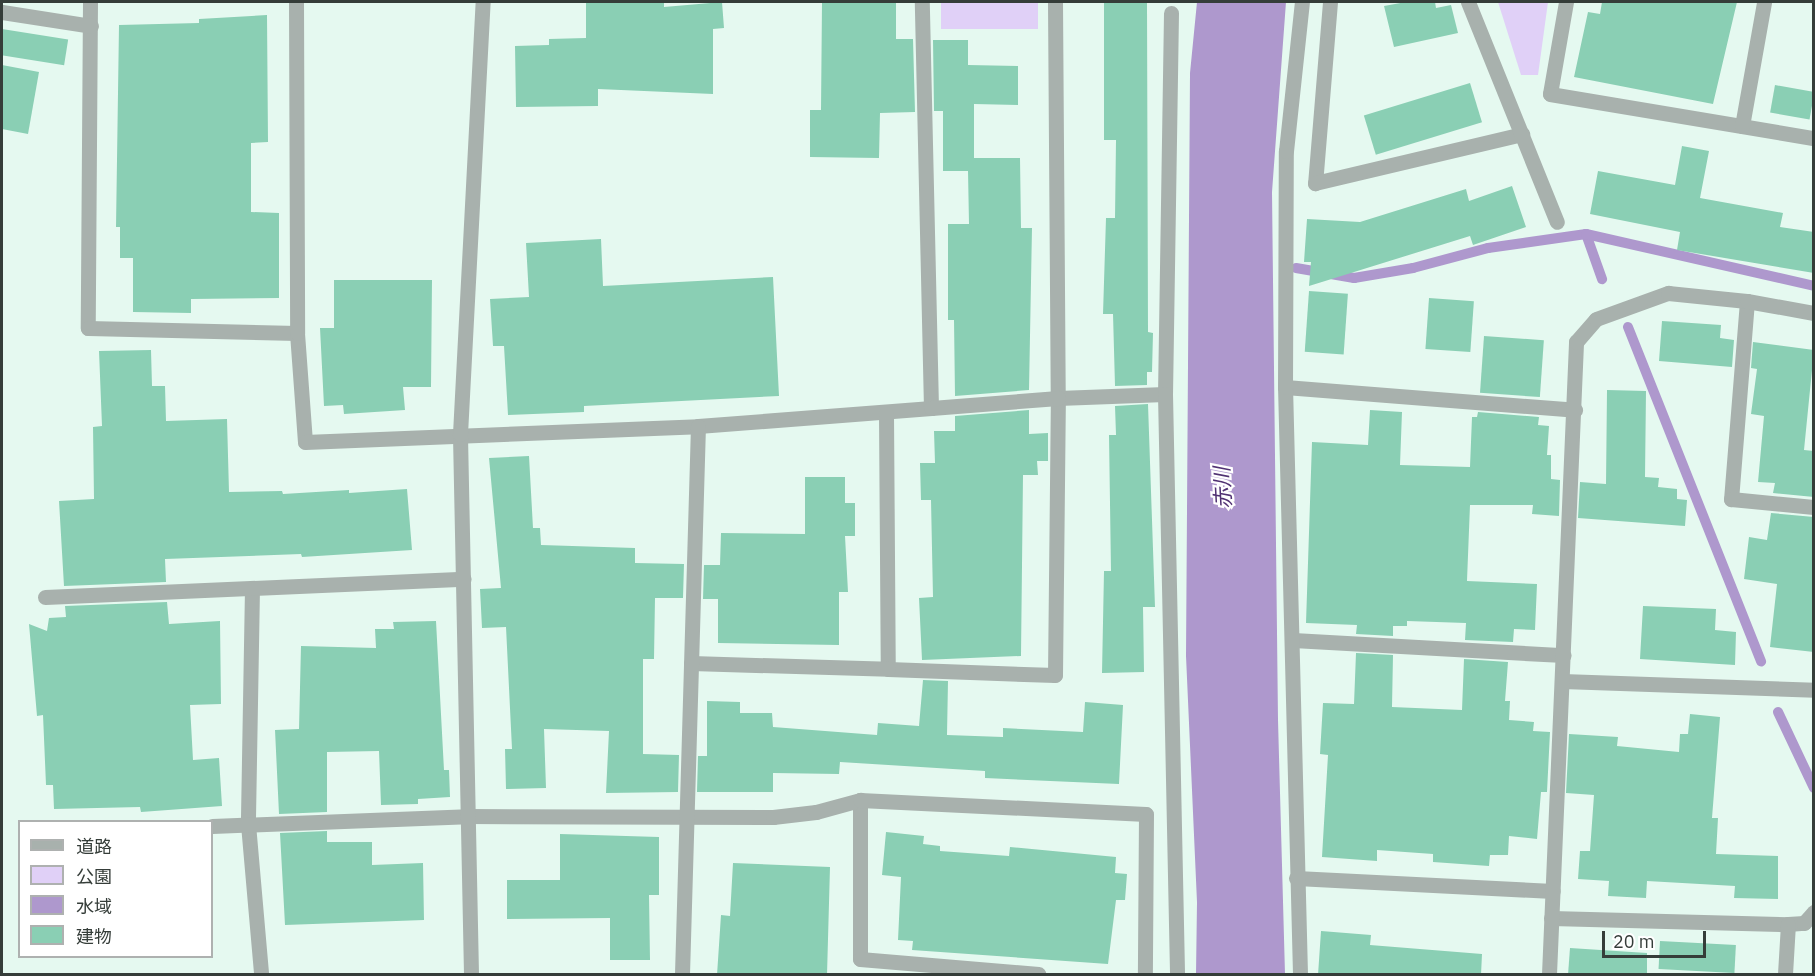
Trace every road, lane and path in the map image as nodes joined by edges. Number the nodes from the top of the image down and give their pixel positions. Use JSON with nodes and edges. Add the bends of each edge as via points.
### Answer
{"nodes":[{"id":1,"x":90,"y":2,"type":"edge"},
{"id":2,"x":296,"y":2,"type":"edge"},
{"id":3,"x":483,"y":2,"type":"edge"},
{"id":4,"x":922,"y":2,"type":"edge"},
{"id":5,"x":1055,"y":2,"type":"edge"},
{"id":6,"x":1302,"y":2,"type":"edge"},
{"id":7,"x":1330,"y":2,"type":"edge"},
{"id":8,"x":1468,"y":2,"type":"edge"},
{"id":9,"x":1566,"y":2,"type":"edge"},
{"id":10,"x":1764,"y":2,"type":"edge"},
{"id":11,"x":2,"y":12,"type":"edge"},
{"id":12,"x":1171,"y":13,"type":"dead end"},
{"id":13,"x":91,"y":26,"type":"junction"},
{"id":14,"x":1742,"y":126,"type":"junction"},
{"id":15,"x":1522,"y":134,"type":"junction"},
{"id":16,"x":1814,"y":138,"type":"edge"},
{"id":17,"x":1557,"y":222,"type":"dead end"},
{"id":18,"x":1747,"y":301,"type":"junction"},
{"id":19,"x":1814,"y":313,"type":"edge"},
{"id":20,"x":297,"y":333,"type":"junction"},
{"id":21,"x":1285,"y":387,"type":"junction"},
{"id":22,"x":1165,"y":394,"type":"junction"},
{"id":23,"x":1058,"y":398,"type":"junction"},
{"id":24,"x":931,"y":408,"type":"junction"},
{"id":25,"x":1575,"y":410,"type":"junction"},
{"id":26,"x":886,"y":414,"type":"junction"},
{"id":27,"x":698,"y":426,"type":"junction"},
{"id":28,"x":460,"y":434,"type":"junction"},
{"id":29,"x":1814,"y":507,"type":"edge"},
{"id":30,"x":464,"y":579,"type":"junction"},
{"id":31,"x":252,"y":588,"type":"junction"},
{"id":32,"x":45,"y":597,"type":"dead end"},
{"id":33,"x":1293,"y":640,"type":"junction"},
{"id":34,"x":1564,"y":655,"type":"junction"},
{"id":35,"x":691,"y":663,"type":"junction"},
{"id":36,"x":888,"y":669,"type":"junction"},
{"id":37,"x":1562,"y":681,"type":"junction"},
{"id":38,"x":1814,"y":690,"type":"edge"},
{"id":39,"x":860,"y":800,"type":"junction"},
{"id":40,"x":683,"y":814,"type":"junction"},
{"id":41,"x":467,"y":816,"type":"junction"},
{"id":42,"x":248,"y":824,"type":"junction"},
{"id":43,"x":213,"y":826,"type":"edge"},
{"id":44,"x":1296,"y":878,"type":"junction"},
{"id":45,"x":1553,"y":891,"type":"junction"},
{"id":46,"x":1814,"y":912,"type":"edge"},
{"id":47,"x":1551,"y":918,"type":"junction"},
{"id":48,"x":1788,"y":924,"type":"junction"},
{"id":49,"x":261,"y":975,"type":"edge"},
{"id":50,"x":471,"y":975,"type":"edge"},
{"id":51,"x":682,"y":975,"type":"edge"},
{"id":52,"x":1038,"y":975,"type":"edge"},
{"id":53,"x":1145,"y":975,"type":"edge"},
{"id":54,"x":1177,"y":975,"type":"edge"},
{"id":55,"x":1300,"y":975,"type":"edge"},
{"id":56,"x":1549,"y":975,"type":"edge"},
{"id":57,"x":1785,"y":975,"type":"edge"}],
"edges":[{"from":1,"to":13,"type":"street"},
{"from":2,"to":20,"type":"street"},
{"from":3,"to":28,"type":"street"},
{"from":4,"to":24,"type":"street"},
{"from":5,"to":23,"type":"street"},
{"from":6,"to":21,"type":"street","via":[[1286,151]]},
{"from":7,"to":15,"type":"street","via":[[1315,183]]},
{"from":8,"to":15,"type":"street"},
{"from":9,"to":14,"type":"street","via":[[1550,94]]},
{"from":10,"to":14,"type":"street"},
{"from":11,"to":13,"type":"street"},
{"from":12,"to":22,"type":"street"},
{"from":13,"to":20,"type":"street","via":[[88,328]]},
{"from":14,"to":16,"type":"street"},
{"from":15,"to":17,"type":"street"},
{"from":18,"to":19,"type":"street"},
{"from":18,"to":25,"type":"street","via":[[1668,293],[1596,319],[1576,342]]},
{"from":18,"to":29,"type":"street","via":[[1731,499]]},
{"from":20,"to":28,"type":"street","via":[[305,442]]},
{"from":21,"to":25,"type":"street"},
{"from":21,"to":33,"type":"street"},
{"from":22,"to":23,"type":"street"},
{"from":22,"to":54,"type":"street"},
{"from":23,"to":24,"type":"street"},
{"from":23,"to":36,"type":"street","via":[[1054,675]]},
{"from":24,"to":26,"type":"street"},
{"from":25,"to":34,"type":"street"},
{"from":26,"to":27,"type":"street"},
{"from":26,"to":36,"type":"street"},
{"from":27,"to":28,"type":"street"},
{"from":27,"to":35,"type":"street"},
{"from":28,"to":30,"type":"street"},
{"from":30,"to":31,"type":"street"},
{"from":30,"to":41,"type":"street"},
{"from":31,"to":32,"type":"street"},
{"from":31,"to":42,"type":"street"},
{"from":33,"to":34,"type":"street"},
{"from":33,"to":44,"type":"street"},
{"from":34,"to":37,"type":"street"},
{"from":35,"to":36,"type":"street"},
{"from":35,"to":40,"type":"street"},
{"from":37,"to":38,"type":"street"},
{"from":37,"to":45,"type":"street"},
{"from":39,"to":40,"type":"street","via":[[816,812],[773,817]]},
{"from":39,"to":52,"type":"street","via":[[860,959]]},
{"from":39,"to":53,"type":"street","via":[[1146,814]]},
{"from":40,"to":41,"type":"street"},
{"from":40,"to":51,"type":"street"},
{"from":41,"to":42,"type":"street"},
{"from":41,"to":50,"type":"street"},
{"from":42,"to":43,"type":"street"},
{"from":42,"to":49,"type":"street"},
{"from":44,"to":45,"type":"street"},
{"from":44,"to":55,"type":"street"},
{"from":45,"to":47,"type":"street"},
{"from":46,"to":48,"type":"street","via":[[1804,923]]},
{"from":47,"to":48,"type":"street"},
{"from":47,"to":56,"type":"street"},
{"from":48,"to":57,"type":"street"}]}
